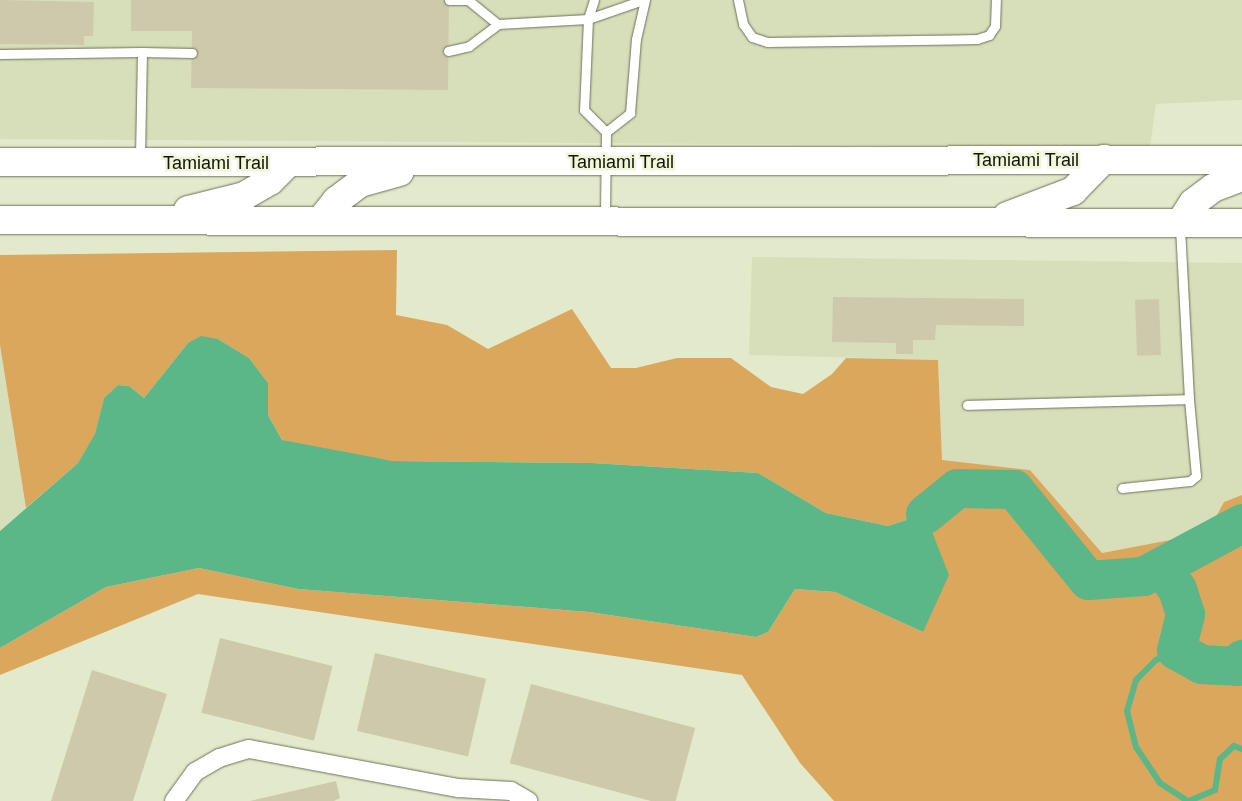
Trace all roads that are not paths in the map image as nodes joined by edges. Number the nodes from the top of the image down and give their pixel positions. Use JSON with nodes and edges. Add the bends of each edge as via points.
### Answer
{"nodes":[{"id":1,"x":449,"y":0,"type":"edge"},
{"id":2,"x":594,"y":0,"type":"edge"},
{"id":3,"x":644,"y":0,"type":"edge"},
{"id":4,"x":738,"y":0,"type":"edge"},
{"id":5,"x":996,"y":0,"type":"edge"},
{"id":6,"x":588,"y":19,"type":"junction"},
{"id":7,"x":498,"y":24,"type":"junction"},
{"id":8,"x":448,"y":51,"type":"dead end"},
{"id":9,"x":142,"y":52,"type":"junction"},
{"id":10,"x":192,"y":53,"type":"dead end"},
{"id":11,"x":0,"y":54,"type":"edge"},
{"id":12,"x":606,"y":132,"type":"junction"},
{"id":13,"x":1104,"y":159,"type":"junction"},
{"id":14,"x":1242,"y":160,"type":"edge"},
{"id":15,"x":0,"y":162,"type":"edge"},
{"id":16,"x":606,"y":162,"type":"junction"},
{"id":17,"x":140,"y":163,"type":"junction"},
{"id":18,"x":288,"y":163,"type":"junction"},
{"id":19,"x":435,"y":163,"type":"junction"},
{"id":20,"x":1242,"y":177,"type":"edge"},
{"id":21,"x":605,"y":219,"type":"junction"},
{"id":22,"x":0,"y":220,"type":"edge"},
{"id":23,"x":148,"y":220,"type":"junction"},
{"id":24,"x":320,"y":221,"type":"junction"},
{"id":25,"x":991,"y":222,"type":"junction"},
{"id":26,"x":1180,"y":222,"type":"junction"},
{"id":27,"x":1242,"y":223,"type":"edge"},
{"id":28,"x":1189,"y":399,"type":"junction"},
{"id":29,"x":967,"y":405,"type":"dead end"},
{"id":30,"x":1122,"y":488,"type":"dead end"},
{"id":31,"x":174,"y":801,"type":"edge"},
{"id":32,"x":528,"y":801,"type":"edge"}],
"edges":[{"from":1,"to":7,"type":"lane","via":[[468,0]]},
{"from":2,"to":6,"type":"lane"},
{"from":3,"to":6,"type":"lane"},
{"from":3,"to":12,"type":"lane","via":[[636,39],[630,113]]},
{"from":4,"to":5,"type":"lane","via":[[743,24],[752,37],[767,42],[977,39],[989,34],[995,26]]},
{"from":6,"to":7,"type":"lane"},
{"from":6,"to":12,"type":"lane","via":[[584,110]]},
{"from":7,"to":8,"type":"lane","via":[[469,46]]},
{"from":9,"to":10,"type":"lane"},
{"from":9,"to":11,"type":"lane"},
{"from":9,"to":17,"type":"lane"},
{"from":12,"to":16,"type":"lane"},
{"from":13,"to":14,"type":"main road","name":"Tamiami Trail"},
{"from":13,"to":16,"type":"main road","name":"Tamiami Trail"},
{"from":13,"to":25,"type":"main road","via":[[1073,191]]},
{"from":15,"to":17,"type":"main road","name":"Tamiami Trail"},
{"from":16,"to":19,"type":"main road","name":"Tamiami Trail"},
{"from":16,"to":21,"type":"lane"},
{"from":17,"to":18,"type":"main road","name":"Tamiami Trail"},
{"from":18,"to":19,"type":"main road","name":"Tamiami Trail"},
{"from":18,"to":23,"type":"main road","via":[[270,181],[244,196]]},
{"from":19,"to":24,"type":"main road","via":[[360,184],[336,201]]},
{"from":20,"to":26,"type":"main road","via":[[1213,188],[1193,203]]},
{"from":21,"to":24,"type":"main road"},
{"from":21,"to":25,"type":"main road"},
{"from":22,"to":23,"type":"main road"},
{"from":23,"to":24,"type":"main road"},
{"from":25,"to":26,"type":"main road"},
{"from":26,"to":27,"type":"main road"},
{"from":26,"to":28,"type":"lane"},
{"from":28,"to":29,"type":"lane"},
{"from":28,"to":30,"type":"lane","via":[[1196,476],[1190,481]]},
{"from":31,"to":32,"type":"street","via":[[195,772],[219,758],[249,749],[458,788],[511,791]]}]}
